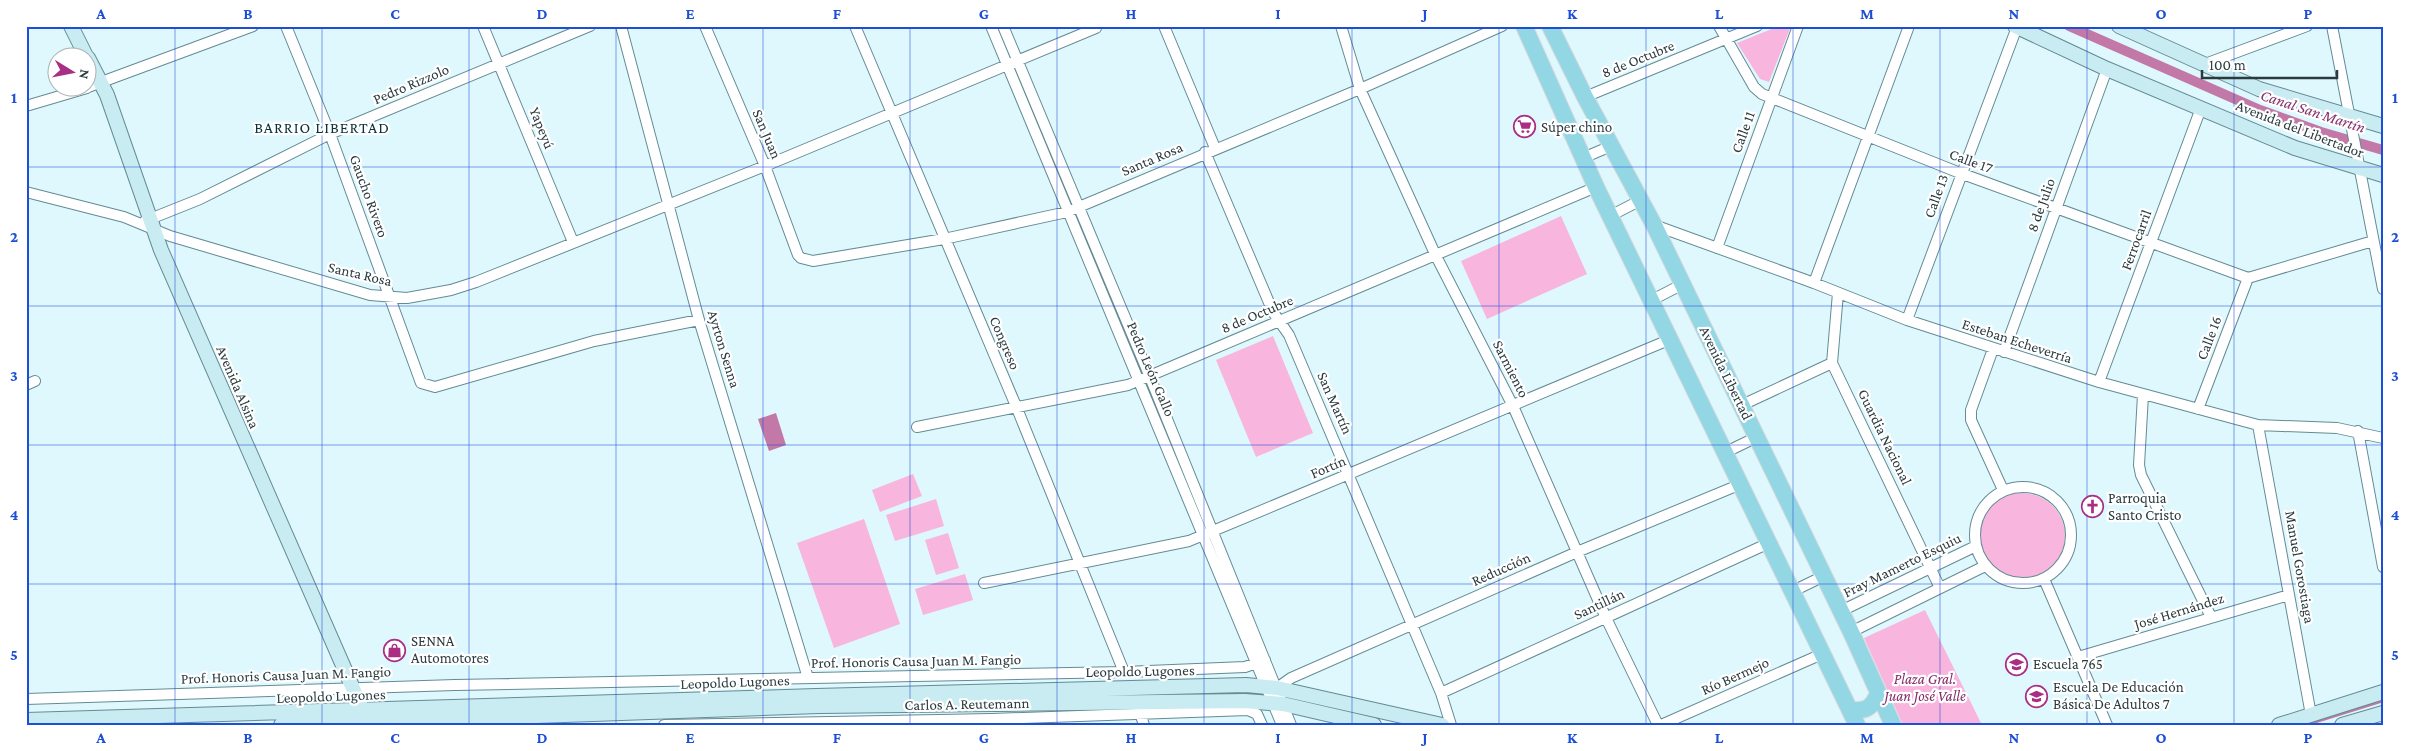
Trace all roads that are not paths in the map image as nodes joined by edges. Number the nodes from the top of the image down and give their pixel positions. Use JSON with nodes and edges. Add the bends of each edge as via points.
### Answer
{"nodes":[{"id":1,"x":71,"y":26,"type":"edge"},
{"id":2,"x":253,"y":26,"type":"edge"},
{"id":3,"x":286,"y":26,"type":"edge"},
{"id":4,"x":483,"y":26,"type":"edge"},
{"id":5,"x":590,"y":26,"type":"edge"},
{"id":6,"x":621,"y":26,"type":"edge"},
{"id":7,"x":705,"y":26,"type":"edge"},
{"id":8,"x":855,"y":26,"type":"edge"},
{"id":9,"x":991,"y":26,"type":"edge"},
{"id":10,"x":1003,"y":26,"type":"edge"},
{"id":11,"x":1164,"y":26,"type":"edge"},
{"id":12,"x":1341,"y":26,"type":"edge"},
{"id":13,"x":1502,"y":26,"type":"edge"},
{"id":14,"x":1524,"y":26,"type":"edge"},
{"id":15,"x":1550,"y":26,"type":"edge"},
{"id":16,"x":1719,"y":26,"type":"edge"},
{"id":17,"x":1757,"y":26,"type":"edge"},
{"id":18,"x":1798,"y":26,"type":"edge"},
{"id":19,"x":1909,"y":26,"type":"edge"},
{"id":20,"x":2307,"y":26,"type":"edge"},
{"id":21,"x":2332,"y":26,"type":"edge"},
{"id":22,"x":2016,"y":27,"type":"edge"},
{"id":23,"x":2121,"y":27,"type":"edge"},
{"id":24,"x":1096,"y":28,"type":"dead end"},
{"id":25,"x":1726,"y":39,"type":"junction"},
{"id":26,"x":82,"y":48,"type":"edge"},
{"id":27,"x":1012,"y":62,"type":"junction"},
{"id":28,"x":499,"y":64,"type":"junction"},
{"id":29,"x":2205,"y":64,"type":"junction"},
{"id":30,"x":2107,"y":68,"type":"junction"},
{"id":31,"x":98,"y":84,"type":"edge"},
{"id":32,"x":1360,"y":89,"type":"junction"},
{"id":33,"x":98,"y":90,"type":"edge"},
{"id":34,"x":1585,"y":97,"type":"junction"},
{"id":35,"x":52,"y":98,"type":"edge"},
{"id":36,"x":1772,"y":98,"type":"junction"},
{"id":37,"x":26,"y":106,"type":"edge"},
{"id":38,"x":2201,"y":108,"type":"junction"},
{"id":39,"x":890,"y":113,"type":"junction"},
{"id":40,"x":2350,"y":122,"type":"junction"},
{"id":41,"x":2383,"y":126,"type":"edge"},
{"id":42,"x":330,"y":134,"type":"junction"},
{"id":43,"x":1868,"y":138,"type":"junction"},
{"id":44,"x":1611,"y":146,"type":"junction"},
{"id":45,"x":1210,"y":150,"type":"junction"},
{"id":46,"x":1583,"y":158,"type":"junction"},
{"id":47,"x":2358,"y":164,"type":"junction"},
{"id":48,"x":765,"y":166,"type":"junction"},
{"id":49,"x":1960,"y":173,"type":"junction"},
{"id":50,"x":2383,"y":176,"type":"edge"},
{"id":51,"x":1596,"y":187,"type":"junction"},
{"id":52,"x":26,"y":192,"type":"edge"},
{"id":53,"x":1641,"y":200,"type":"junction"},
{"id":54,"x":667,"y":204,"type":"junction"},
{"id":55,"x":1079,"y":207,"type":"junction"},
{"id":56,"x":2055,"y":208,"type":"junction"},
{"id":57,"x":1068,"y":211,"type":"junction"},
{"id":58,"x":1610,"y":216,"type":"junction"},
{"id":59,"x":153,"y":225,"type":"junction"},
{"id":60,"x":1654,"y":225,"type":"junction"},
{"id":61,"x":944,"y":239,"type":"junction"},
{"id":62,"x":2373,"y":241,"type":"junction"},
{"id":63,"x":573,"y":242,"type":"junction"},
{"id":64,"x":2151,"y":242,"type":"junction"},
{"id":65,"x":1717,"y":248,"type":"junction"},
{"id":66,"x":798,"y":254,"type":"joint"},
{"id":67,"x":1436,"y":256,"type":"junction"},
{"id":68,"x":2248,"y":278,"type":"junction"},
{"id":69,"x":1814,"y":283,"type":"junction"},
{"id":70,"x":1683,"y":284,"type":"junction"},
{"id":71,"x":2383,"y":289,"type":"edge"},
{"id":72,"x":1838,"y":293,"type":"junction"},
{"id":73,"x":391,"y":298,"type":"junction"},
{"id":74,"x":1652,"y":300,"type":"junction"},
{"id":75,"x":699,"y":320,"type":"junction"},
{"id":76,"x":1279,"y":320,"type":"junction"},
{"id":77,"x":1907,"y":320,"type":"junction"},
{"id":78,"x":1670,"y":339,"type":"junction"},
{"id":79,"x":1993,"y":349,"type":"junction"},
{"id":80,"x":2004,"y":352,"type":"junction"},
{"id":81,"x":1832,"y":362,"type":"junction"},
{"id":82,"x":1145,"y":379,"type":"junction"},
{"id":83,"x":2099,"y":382,"type":"junction"},
{"id":84,"x":2143,"y":395,"type":"junction"},
{"id":85,"x":1742,"y":405,"type":"junction"},
{"id":86,"x":1016,"y":406,"type":"junction"},
{"id":87,"x":1513,"y":406,"type":"junction"},
{"id":88,"x":2198,"y":409,"type":"junction"},
{"id":89,"x":2258,"y":425,"type":"junction"},
{"id":90,"x":918,"y":427,"type":"dead end"},
{"id":91,"x":2358,"y":431,"type":"junction"},
{"id":92,"x":1757,"y":437,"type":"junction"},
{"id":93,"x":2383,"y":438,"type":"edge"},
{"id":94,"x":1726,"y":452,"type":"junction"},
{"id":95,"x":1350,"y":474,"type":"junction"},
{"id":96,"x":1741,"y":484,"type":"junction"},
{"id":97,"x":2003,"y":490,"type":"junction"},
{"id":98,"x":1208,"y":534,"type":"junction"},
{"id":99,"x":1769,"y":543,"type":"junction"},
{"id":100,"x":1976,"y":546,"type":"junction"},
{"id":101,"x":1577,"y":552,"type":"junction"},
{"id":102,"x":1080,"y":564,"type":"junction"},
{"id":103,"x":1985,"y":566,"type":"junction"},
{"id":104,"x":2383,"y":567,"type":"edge"},
{"id":105,"x":1931,"y":568,"type":"junction"},
{"id":106,"x":1824,"y":576,"type":"junction"},
{"id":107,"x":2044,"y":579,"type":"junction"},
{"id":108,"x":984,"y":583,"type":"dead end"},
{"id":109,"x":1940,"y":588,"type":"junction"},
{"id":110,"x":1792,"y":591,"type":"junction"},
{"id":111,"x":2290,"y":595,"type":"junction"},
{"id":112,"x":1841,"y":611,"type":"junction"},
{"id":113,"x":2211,"y":617,"type":"junction"},
{"id":114,"x":1606,"y":618,"type":"junction"},
{"id":115,"x":1412,"y":625,"type":"junction"},
{"id":116,"x":1851,"y":632,"type":"junction"},
{"id":117,"x":1822,"y":654,"type":"junction"},
{"id":118,"x":2078,"y":657,"type":"junction"},
{"id":119,"x":1261,"y":662,"type":"junction"},
{"id":120,"x":1124,"y":672,"type":"junction"},
{"id":121,"x":808,"y":678,"type":"junction"},
{"id":122,"x":353,"y":688,"type":"junction"},
{"id":123,"x":1271,"y":688,"type":"junction"},
{"id":124,"x":2383,"y":692,"type":"edge"},
{"id":125,"x":1441,"y":693,"type":"junction"},
{"id":126,"x":1878,"y":694,"type":"junction"},
{"id":127,"x":26,"y":699,"type":"edge"},
{"id":128,"x":1278,"y":704,"type":"junction"},
{"id":129,"x":1850,"y":710,"type":"junction"},
{"id":130,"x":1140,"y":713,"type":"junction"},
{"id":131,"x":2383,"y":713,"type":"edge"},
{"id":132,"x":2311,"y":715,"type":"junction"},
{"id":133,"x":26,"y":720,"type":"edge"},
{"id":134,"x":367,"y":720,"type":"edge"},
{"id":135,"x":993,"y":722,"type":"edge"},
{"id":136,"x":825,"y":723,"type":"edge"},
{"id":137,"x":1284,"y":723,"type":"edge"},
{"id":138,"x":688,"y":724,"type":"edge"},
{"id":139,"x":281,"y":725,"type":"edge"},
{"id":140,"x":664,"y":725,"type":"edge"},
{"id":141,"x":1144,"y":725,"type":"edge"},
{"id":142,"x":1262,"y":725,"type":"edge"},
{"id":143,"x":1374,"y":725,"type":"edge"},
{"id":144,"x":1442,"y":725,"type":"edge"},
{"id":145,"x":1451,"y":725,"type":"edge"},
{"id":146,"x":1660,"y":725,"type":"edge"},
{"id":147,"x":1857,"y":725,"type":"edge"},
{"id":148,"x":1893,"y":725,"type":"edge"},
{"id":149,"x":2107,"y":725,"type":"edge"},
{"id":150,"x":2279,"y":725,"type":"edge"},
{"id":151,"x":2342,"y":725,"type":"edge"}],
"edges":[{"from":1,"to":26,"type":"main road","name":"Avenida Alsina"},
{"from":2,"to":31,"type":"street"},
{"from":3,"to":42,"type":"street","name":"Gaucho Rivero"},
{"from":4,"to":28,"type":"street","name":"Yapeyú"},
{"from":5,"to":28,"type":"street","name":"Pedro Rizzolo"},
{"from":6,"to":54,"type":"street","name":"Ayrton Senna"},
{"from":7,"to":48,"type":"street","name":"San Juan"},
{"from":8,"to":39,"type":"street","name":"Congreso"},
{"from":9,"to":27,"type":"street","name":"Pedro León Gallo"},
{"from":10,"to":27,"type":"street","name":"Pedro León Gallo"},
{"from":11,"to":45,"type":"street","name":"San Martín"},
{"from":12,"to":32,"type":"street","name":"Sarmiento"},
{"from":13,"to":32,"type":"street","name":"Santa Rosa"},
{"from":14,"to":46,"type":"main road"},
{"from":15,"to":34,"type":"main road","name":"Avenida Libertad"},
{"from":16,"to":25,"type":"street","name":"Calle 17"},
{"from":17,"to":25,"type":"street","name":"8 de Octubre"},
{"from":18,"to":36,"type":"street","name":"Calle 11"},
{"from":19,"to":43,"type":"street"},
{"from":20,"to":29,"type":"street"},
{"from":21,"to":40,"type":"street"},
{"from":22,"to":30,"type":"main road","name":"Avenida del Libertador"},
{"from":22,"to":49,"type":"street","name":"Calle 13"},
{"from":23,"to":29,"type":"main road","name":"Avenida del Libertador"},
{"from":24,"to":27,"type":"street","name":"Santa Rosa"},
{"from":25,"to":34,"type":"street","name":"8 de Octubre"},
{"from":25,"to":36,"type":"street","name":"Calle 17","via":[[1754,87]]},
{"from":27,"to":39,"type":"street","name":"Santa Rosa"},
{"from":27,"to":55,"type":"street","name":"Pedro León Gallo"},
{"from":27,"to":57,"type":"street","name":"Pedro León Gallo"},
{"from":28,"to":42,"type":"street","name":"Pedro Rizzolo"},
{"from":28,"to":63,"type":"street","name":"Yapeyú"},
{"from":29,"to":40,"type":"main road","name":"Avenida del Libertador","via":[[2259,89]]},
{"from":30,"to":38,"type":"main road","name":"Avenida del Libertador"},
{"from":30,"to":56,"type":"street","name":"8 de Julio"},
{"from":32,"to":45,"type":"street","name":"Santa Rosa"},
{"from":32,"to":67,"type":"street","name":"Sarmiento"},
{"from":33,"to":59,"type":"main road","name":"Avenida Alsina","via":[[107,95]]},
{"from":34,"to":44,"type":"main road","name":"Avenida Libertad"},
{"from":35,"to":37,"type":"street"},
{"from":36,"to":43,"type":"street","name":"Calle 17"},
{"from":36,"to":65,"type":"street","name":"Calle 11"},
{"from":38,"to":47,"type":"main road","name":"Avenida del Libertador","via":[[2295,148]]},
{"from":38,"to":64,"type":"street","name":"Ferrocarril"},
{"from":39,"to":48,"type":"street","name":"Santa Rosa"},
{"from":39,"to":61,"type":"street","name":"Congreso"},
{"from":40,"to":41,"type":"main road","name":"Avenida del Libertador"},
{"from":40,"to":47,"type":"street"},
{"from":42,"to":59,"type":"street","name":"Pedro Rizzolo"},
{"from":42,"to":73,"type":"street","name":"Gaucho Rivero"},
{"from":43,"to":49,"type":"street","name":"Calle 17"},
{"from":43,"to":69,"type":"street"},
{"from":44,"to":46,"type":"street"},
{"from":44,"to":53,"type":"main road","name":"Avenida Libertad"},
{"from":45,"to":55,"type":"street","name":"Santa Rosa"},
{"from":45,"to":76,"type":"street","name":"San Martín","via":[[1273,312]]},
{"from":46,"to":51,"type":"main road"},
{"from":47,"to":50,"type":"main road","name":"Avenida del Libertador"},
{"from":47,"to":62,"type":"street"},
{"from":48,"to":54,"type":"street","name":"Santa Rosa"},
{"from":48,"to":66,"type":"street","name":"San Juan"},
{"from":49,"to":56,"type":"street","name":"Calle 17"},
{"from":49,"to":77,"type":"street","name":"Calle 13"},
{"from":51,"to":58,"type":"main road"},
{"from":51,"to":67,"type":"street","name":"8 de Octubre"},
{"from":52,"to":59,"type":"street","name":"Pedro Rizzolo"},
{"from":53,"to":58,"type":"street"},
{"from":53,"to":60,"type":"main road","name":"Avenida Libertad"},
{"from":54,"to":63,"type":"street","name":"Santa Rosa"},
{"from":54,"to":75,"type":"street","name":"Ayrton Senna"},
{"from":55,"to":57,"type":"street","name":"Santa Rosa"},
{"from":55,"to":82,"type":"street","name":"Pedro León Gallo"},
{"from":56,"to":64,"type":"street","name":"Calle 17"},
{"from":56,"to":80,"type":"street","name":"8 de Julio"},
{"from":57,"to":61,"type":"street","name":"Santa Rosa"},
{"from":57,"to":82,"type":"street","name":"Pedro León Gallo"},
{"from":58,"to":74,"type":"main road"},
{"from":59,"to":73,"type":"street","name":"Santa Rosa","via":[[356,292]]},
{"from":59,"to":122,"type":"main road","name":"Avenida Alsina"},
{"from":60,"to":65,"type":"street","name":"Esteban Echeverría"},
{"from":60,"to":70,"type":"main road","name":"Avenida Libertad"},
{"from":61,"to":66,"type":"street","name":"Santa Rosa","via":[[813,261]]},
{"from":61,"to":86,"type":"street","name":"Congreso"},
{"from":62,"to":68,"type":"street"},
{"from":62,"to":71,"type":"street"},
{"from":63,"to":73,"type":"street","name":"Santa Rosa","via":[[451,290]]},
{"from":64,"to":68,"type":"street","name":"Calle 17"},
{"from":64,"to":83,"type":"street","name":"Ferrocarril"},
{"from":65,"to":69,"type":"street","name":"Esteban Echeverría"},
{"from":67,"to":76,"type":"street","name":"8 de Octubre"},
{"from":67,"to":87,"type":"street","name":"Sarmiento"},
{"from":68,"to":88,"type":"street","name":"Calle 16"},
{"from":69,"to":72,"type":"street","name":"Esteban Echeverría"},
{"from":70,"to":74,"type":"street"},
{"from":70,"to":85,"type":"main road","name":"Avenida Libertad"},
{"from":72,"to":77,"type":"street","name":"Esteban Echeverría"},
{"from":72,"to":81,"type":"street"},
{"from":73,"to":75,"type":"street","name":"Gaucho Rivero","via":[[419,378],[426,386],[594,341]]},
{"from":74,"to":78,"type":"main road"},
{"from":75,"to":121,"type":"street","name":"Ayrton Senna"},
{"from":76,"to":82,"type":"street","name":"8 de Octubre"},
{"from":76,"to":95,"type":"street","name":"San Martín"},
{"from":77,"to":79,"type":"street","name":"Esteban Echeverría"},
{"from":78,"to":87,"type":"street","name":"Fortín"},
{"from":78,"to":94,"type":"main road"},
{"from":79,"to":80,"type":"street","name":"Esteban Echeverría"},
{"from":79,"to":97,"type":"street","via":[[1971,410],[1971,420]]},
{"from":80,"to":83,"type":"street","name":"Esteban Echeverría"},
{"from":81,"to":85,"type":"street"},
{"from":81,"to":105,"type":"street","name":"Guardia Nacional"},
{"from":82,"to":86,"type":"street","name":"8 de Octubre"},
{"from":82,"to":98,"type":"street","name":"Pedro León Gallo"},
{"from":83,"to":84,"type":"street","name":"Esteban Echeverría"},
{"from":84,"to":88,"type":"street","name":"Esteban Echeverría"},
{"from":84,"to":113,"type":"street","via":[[2141,475]]},
{"from":85,"to":92,"type":"main road","name":"Avenida Libertad"},
{"from":86,"to":90,"type":"street","name":"8 de Octubre"},
{"from":86,"to":102,"type":"street","name":"Congreso"},
{"from":87,"to":95,"type":"street","name":"Fortín"},
{"from":87,"to":101,"type":"street","name":"Sarmiento"},
{"from":88,"to":89,"type":"street","name":"Esteban Echeverría"},
{"from":89,"to":91,"type":"street","name":"Esteban Echeverría"},
{"from":89,"to":111,"type":"street","name":"Manuel Gorostiaga"},
{"from":91,"to":93,"type":"street","name":"Esteban Echeverría"},
{"from":91,"to":104,"type":"street"},
{"from":92,"to":94,"type":"street"},
{"from":92,"to":106,"type":"main road","name":"Avenida Libertad"},
{"from":94,"to":96,"type":"main road"},
{"from":95,"to":98,"type":"street","name":"Fortín"},
{"from":95,"to":115,"type":"street","name":"San Martín"},
{"from":96,"to":99,"type":"main road"},
{"from":96,"to":101,"type":"street","name":"Reducción"},
{"from":97,"to":100,"type":"street","via":[[1989,500],[1980,513],[1975,529]]},
{"from":97,"to":107,"type":"street","via":[[2019,486],[2036,488],[2051,495],[2067,515],[2072,540],[2067,556],[2057,570]]},
{"from":98,"to":102,"type":"street","name":"Fortín","via":[[1179,544]]},
{"from":98,"to":119,"type":"street","name":"Pedro León Gallo"},
{"from":99,"to":110,"type":"main road"},
{"from":99,"to":114,"type":"street","name":"Santillán"},
{"from":100,"to":103,"type":"street"},
{"from":100,"to":105,"type":"street","name":"Fray Mamerto Esquiu"},
{"from":101,"to":114,"type":"street","name":"Sarmiento"},
{"from":101,"to":115,"type":"street","name":"Reducción"},
{"from":102,"to":108,"type":"street","name":"Fortín"},
{"from":102,"to":120,"type":"street","name":"Congreso"},
{"from":103,"to":107,"type":"street","via":[[2012,583],[2028,584]]},
{"from":103,"to":109,"type":"street"},
{"from":105,"to":109,"type":"street","name":"Guardia Nacional"},
{"from":105,"to":112,"type":"street","name":"Fray Mamerto Esquiu"},
{"from":106,"to":110,"type":"street"},
{"from":106,"to":112,"type":"main road","name":"Avenida Libertad"},
{"from":107,"to":118,"type":"street"},
{"from":109,"to":116,"type":"street"},
{"from":110,"to":117,"type":"main road"},
{"from":111,"to":113,"type":"street","name":"José Hernández"},
{"from":111,"to":132,"type":"street","name":"Manuel Gorostiaga"},
{"from":112,"to":116,"type":"main road","name":"Avenida Libertad"},
{"from":113,"to":118,"type":"street","name":"José Hernández"},
{"from":114,"to":125,"type":"street","name":"Santillán"},
{"from":114,"to":146,"type":"street","name":"Sarmiento"},
{"from":115,"to":123,"type":"street","name":"Reducción"},
{"from":115,"to":125,"type":"street","name":"San Martín"},
{"from":116,"to":126,"type":"main road","name":"Avenida Libertad"},
{"from":117,"to":129,"type":"main road"},
{"from":117,"to":146,"type":"street","name":"Río Bermejo"},
{"from":118,"to":149,"type":"street"},
{"from":119,"to":120,"type":"street","name":"Prof. Honoris Causa Juan M. Fangio","via":[[1245,667]]},
{"from":119,"to":123,"type":"street","name":"Pedro León Gallo"},
{"from":120,"to":121,"type":"street","name":"Prof. Honoris Causa Juan M. Fangio"},
{"from":121,"to":122,"type":"street","name":"Prof. Honoris Causa Juan M. Fangio"},
{"from":122,"to":127,"type":"street","name":"Prof. Honoris Causa Juan M. Fangio"},
{"from":122,"to":134,"type":"main road","name":"Avenida Alsina"},
{"from":123,"to":128,"type":"street","name":"Pedro León Gallo"},
{"from":123,"to":134,"type":"main road","name":"Leopoldo Lugones","via":[[1236,685],[806,696]]},
{"from":123,"to":144,"type":"main road","name":"Leopoldo Lugones"},
{"from":124,"to":132,"type":"main road"},
{"from":125,"to":145,"type":"street","name":"San Martín"},
{"from":126,"to":129,"type":"main road","via":[[1867,709]]},
{"from":126,"to":148,"type":"main road","name":"Avenida Libertad"},
{"from":128,"to":134,"type":"main road","name":"Leopoldo Lugones","via":[[1245,701],[819,706]]},
{"from":128,"to":137,"type":"street","name":"Pedro León Gallo"},
{"from":128,"to":143,"type":"main road","name":"Leopoldo Lugones"},
{"from":129,"to":147,"type":"main road"},
{"from":130,"to":135,"type":"street","name":"Carlos A. Reutemann"},
{"from":130,"to":141,"type":"street"},
{"from":130,"to":142,"type":"street","name":"Carlos A. Reutemann","via":[[1248,710],[1257,714]]},
{"from":131,"to":151,"type":"main road"},
{"from":132,"to":150,"type":"main road"},
{"from":133,"to":134,"type":"main road","name":"Leopoldo Lugones"},
{"from":134,"to":139,"type":"main road","name":"Leopoldo Lugones"},
{"from":135,"to":136,"type":"street","name":"Carlos A. Reutemann"},
{"from":136,"to":138,"type":"street","name":"Carlos A. Reutemann"},
{"from":138,"to":140,"type":"street","name":"Carlos A. Reutemann"}]}
